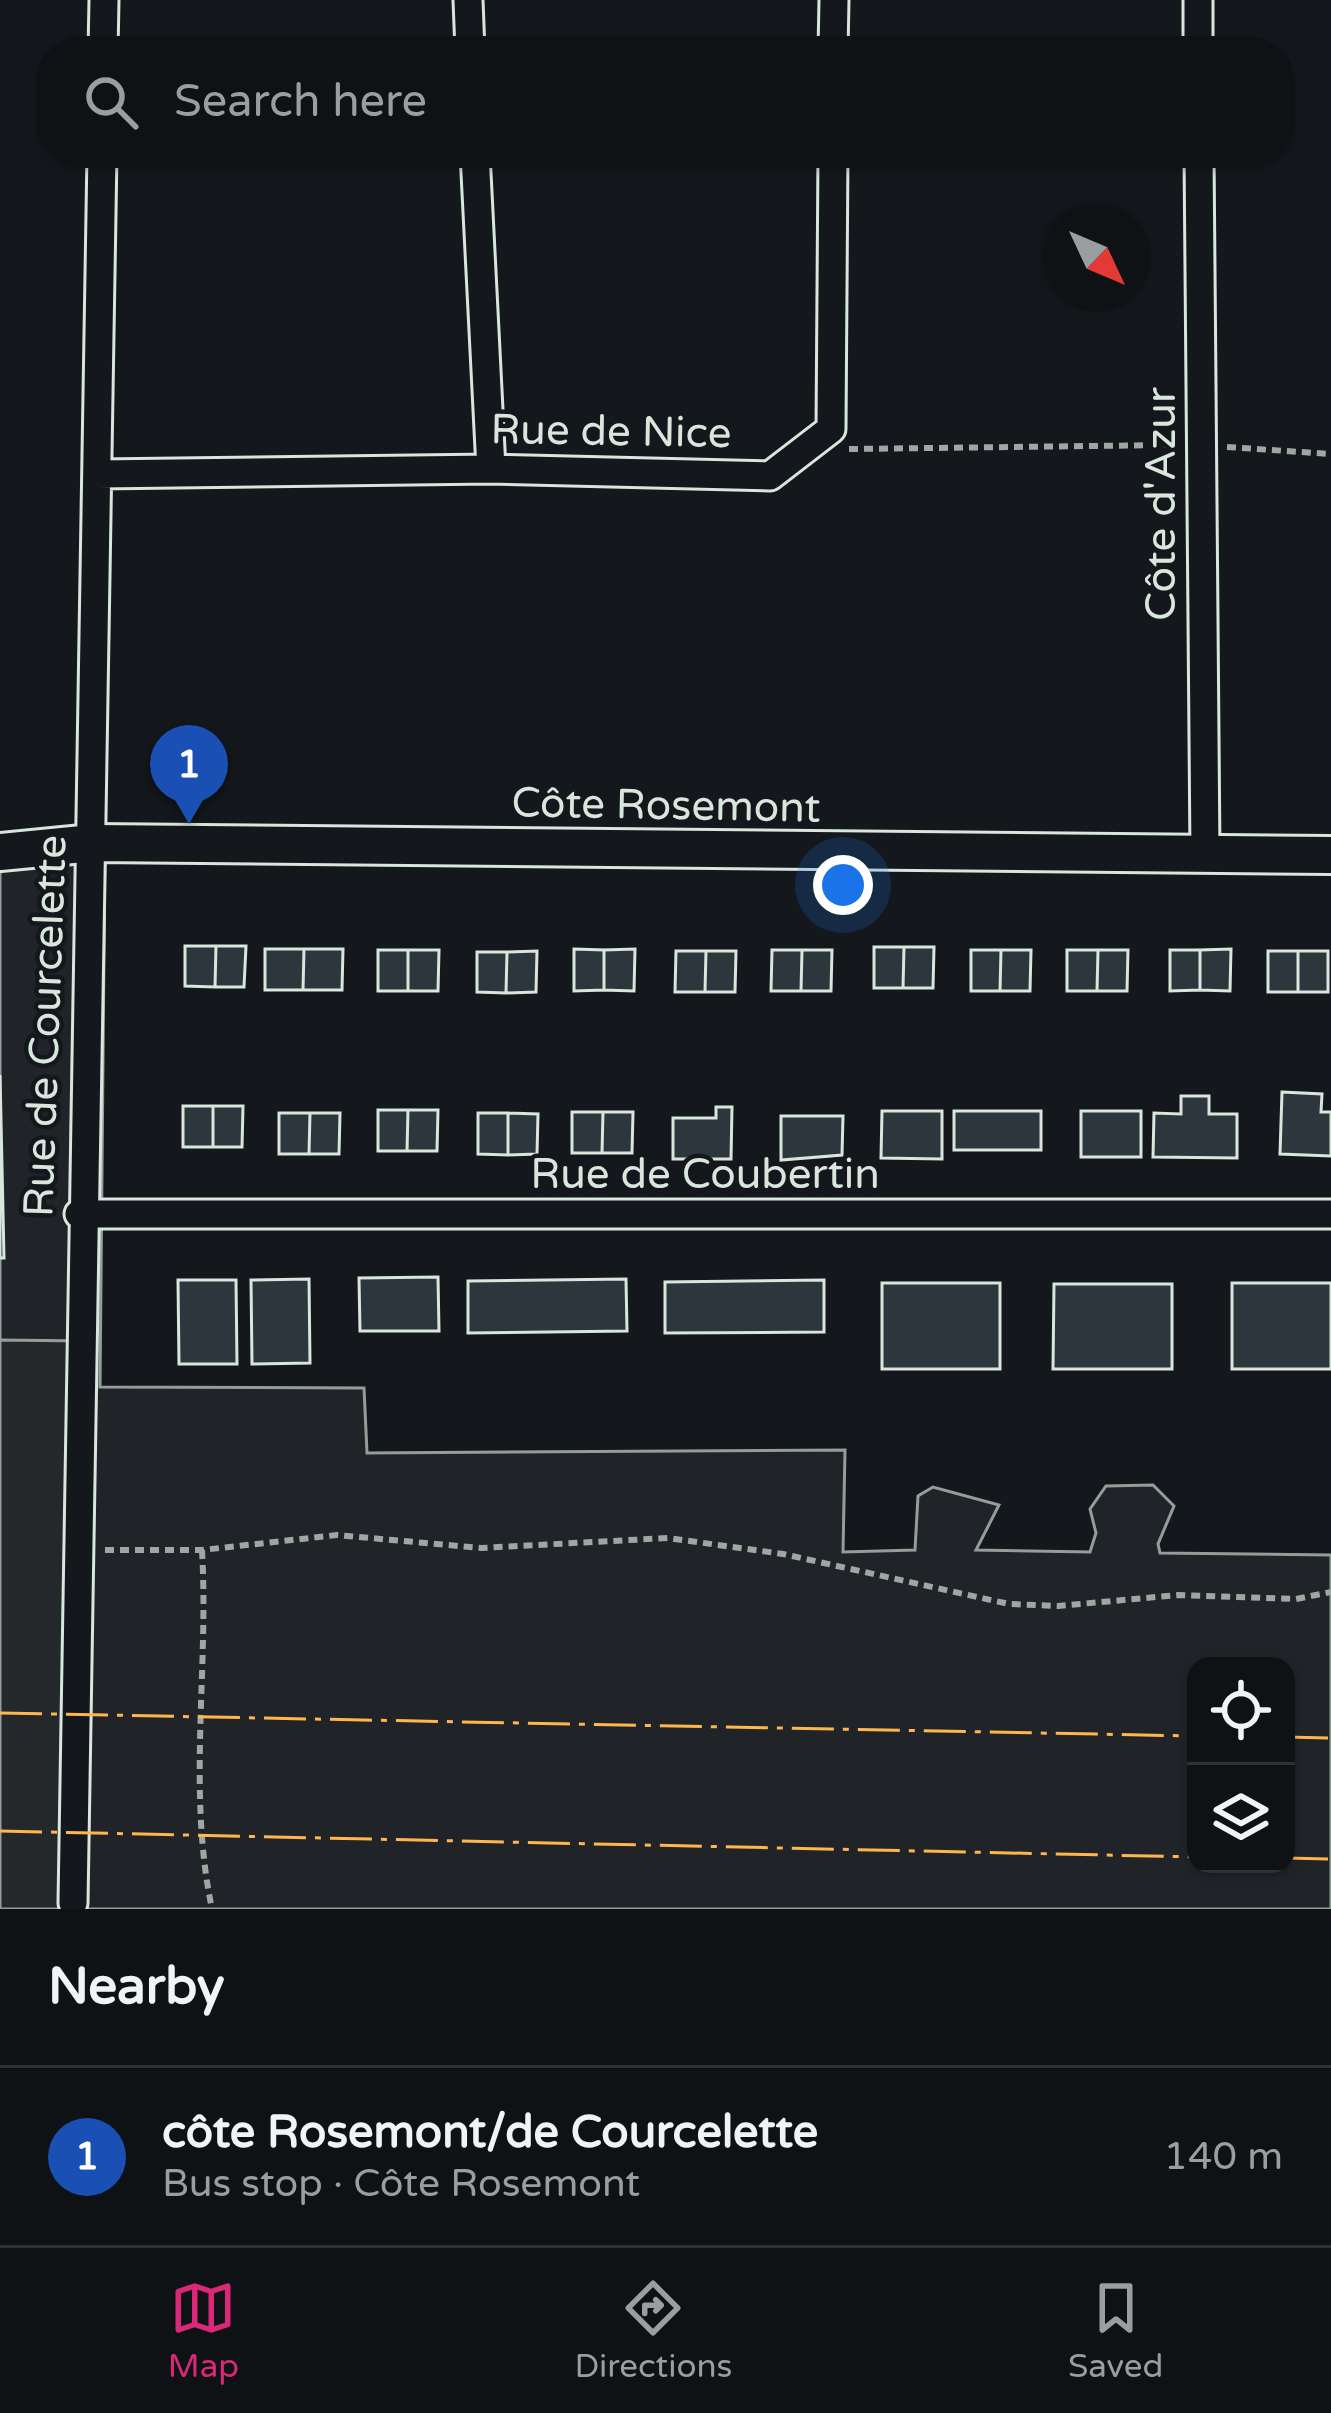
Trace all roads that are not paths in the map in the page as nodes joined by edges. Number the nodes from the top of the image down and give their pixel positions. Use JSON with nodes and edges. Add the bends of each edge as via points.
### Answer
{"nodes":[{"id":1,"x":104,"y":0,"type":"edge"},
{"id":2,"x":468,"y":0,"type":"edge"},
{"id":3,"x":834,"y":0,"type":"edge"},
{"id":4,"x":1198,"y":0,"type":"edge"},
{"id":5,"x":104,"y":36,"type":"edge"},
{"id":6,"x":469,"y":36,"type":"edge"},
{"id":7,"x":833,"y":36,"type":"edge"},
{"id":8,"x":1198,"y":36,"type":"edge"},
{"id":9,"x":102,"y":168,"type":"edge"},
{"id":10,"x":477,"y":168,"type":"edge"},
{"id":11,"x":832,"y":168,"type":"edge"},
{"id":12,"x":1199,"y":168,"type":"edge"},
{"id":13,"x":491,"y":469,"type":"junction"},
{"id":14,"x":98,"y":474,"type":"junction"},
{"id":15,"x":93,"y":843,"type":"junction"},
{"id":16,"x":0,"y":852,"type":"edge"},
{"id":17,"x":1204,"y":854,"type":"junction"},
{"id":18,"x":1331,"y":855,"type":"edge"},
{"id":19,"x":79,"y":1214,"type":"junction"},
{"id":20,"x":1331,"y":1214,"type":"edge"},
{"id":21,"x":73,"y":1903,"type":"dead end"}],
"edges":[{"from":1,"to":5,"type":"street"},
{"from":2,"to":6,"type":"street"},
{"from":3,"to":7,"type":"street"},
{"from":4,"to":8,"type":"street"},
{"from":9,"to":14,"type":"street","name":"Rue de Courcelette"},
{"from":10,"to":13,"type":"street"},
{"from":11,"to":13,"type":"street","name":"Rue de Nice","via":[[831,430],[770,476]]},
{"from":12,"to":17,"type":"street","name":"Côte d'Azur"},
{"from":13,"to":14,"type":"street","name":"Rue de Nice"},
{"from":14,"to":15,"type":"street","name":"Rue de Courcelette"},
{"from":15,"to":16,"type":"street","name":"Côte Rosemont"},
{"from":15,"to":17,"type":"street","name":"Côte Rosemont"},
{"from":15,"to":19,"type":"street","name":"Rue de Courcelette"},
{"from":17,"to":18,"type":"street","name":"Côte Rosemont"},
{"from":19,"to":20,"type":"street","name":"Rue de Coubertin"},
{"from":19,"to":21,"type":"street","name":"Rue de Courcelette"}]}
